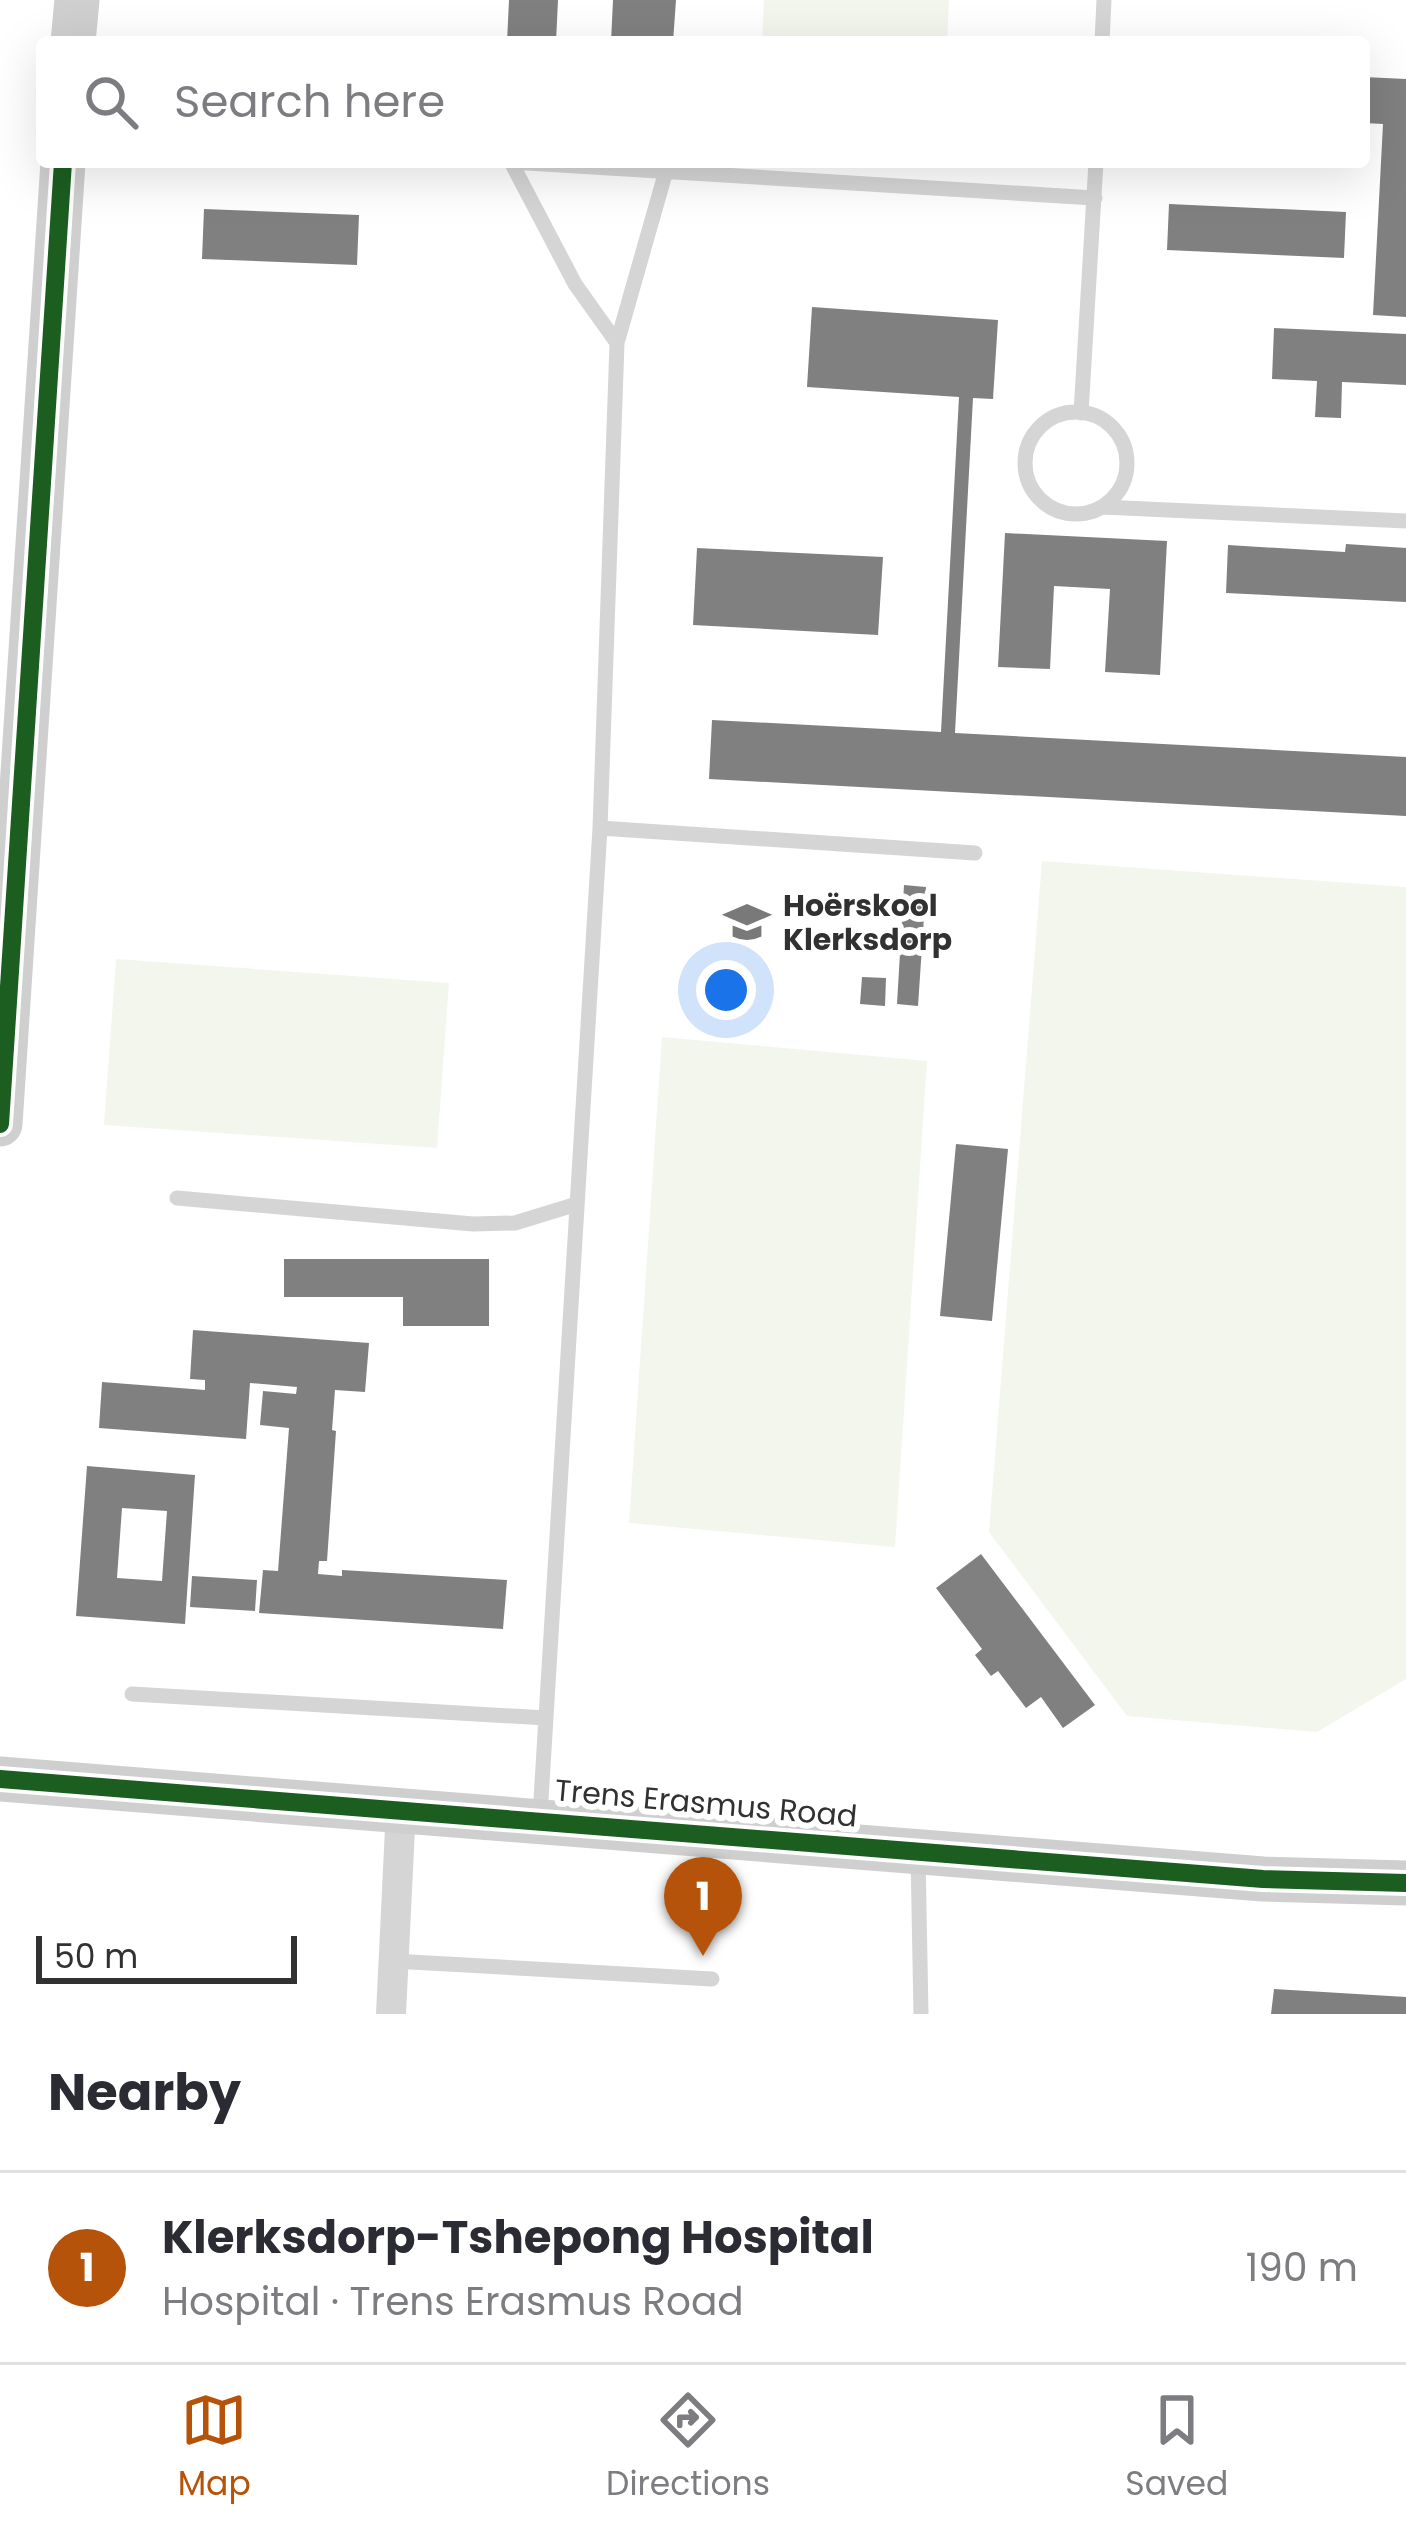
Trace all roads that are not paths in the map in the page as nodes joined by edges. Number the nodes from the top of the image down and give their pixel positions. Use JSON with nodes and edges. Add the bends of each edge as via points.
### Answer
{"nodes":[{"id":1,"x":77,"y":0,"type":"edge"},
{"id":2,"x":1104,"y":0,"type":"edge"},
{"id":3,"x":74,"y":36,"type":"edge"},
{"id":4,"x":1102,"y":36,"type":"edge"},
{"id":5,"x":63,"y":168,"type":"edge"},
{"id":6,"x":515,"y":168,"type":"edge"},
{"id":7,"x":608,"y":168,"type":"edge"},
{"id":8,"x":1096,"y":168,"type":"edge"},
{"id":9,"x":666,"y":171,"type":"junction"},
{"id":10,"x":1095,"y":198,"type":"junction"},
{"id":11,"x":617,"y":343,"type":"junction"},
{"id":12,"x":1081,"y":413,"type":"junction"},
{"id":13,"x":1102,"y":507,"type":"junction"},
{"id":14,"x":1406,"y":521,"type":"edge"},
{"id":15,"x":601,"y":828,"type":"junction"},
{"id":16,"x":975,"y":853,"type":"dead end"},
{"id":17,"x":0,"y":1124,"type":"edge"},
{"id":18,"x":177,"y":1198,"type":"dead end"},
{"id":19,"x":577,"y":1204,"type":"junction"},
{"id":20,"x":132,"y":1694,"type":"dead end"},
{"id":21,"x":546,"y":1718,"type":"junction"},
{"id":22,"x":0,"y":1779,"type":"edge"},
{"id":23,"x":401,"y":1808,"type":"junction"},
{"id":24,"x":539,"y":1819,"type":"junction"},
{"id":25,"x":918,"y":1851,"type":"junction"},
{"id":26,"x":1406,"y":1883,"type":"edge"},
{"id":27,"x":393,"y":1961,"type":"junction"},
{"id":28,"x":712,"y":1979,"type":"dead end"},
{"id":29,"x":391,"y":2014,"type":"edge"},
{"id":30,"x":921,"y":2014,"type":"edge"}],
"edges":[{"from":1,"to":3,"type":"street"},
{"from":2,"to":4,"type":"lane"},
{"from":5,"to":17,"type":"street"},
{"from":6,"to":11,"type":"lane","via":[[574,284]]},
{"from":7,"to":9,"type":"lane"},
{"from":8,"to":10,"type":"lane"},
{"from":9,"to":10,"type":"lane"},
{"from":9,"to":11,"type":"lane"},
{"from":10,"to":12,"type":"lane"},
{"from":11,"to":15,"type":"lane"},
{"from":12,"to":13,"type":"lane","via":[[1101,418],[1125,445],[1125,480]]},
{"from":12,"to":13,"type":"lane","via":[[1046,421],[1030,437],[1027,481],[1058,512]]},
{"from":13,"to":14,"type":"lane"},
{"from":15,"to":16,"type":"lane"},
{"from":15,"to":19,"type":"lane"},
{"from":18,"to":19,"type":"lane","via":[[472,1224],[514,1223]]},
{"from":19,"to":21,"type":"lane"},
{"from":20,"to":21,"type":"lane"},
{"from":21,"to":24,"type":"lane"},
{"from":22,"to":23,"type":"street","name":"Trens Erasmus Road"},
{"from":23,"to":24,"type":"street","name":"Trens Erasmus Road"},
{"from":23,"to":27,"type":"street"},
{"from":24,"to":25,"type":"street","name":"Trens Erasmus Road"},
{"from":25,"to":26,"type":"street","name":"Trens Erasmus Road"},
{"from":25,"to":30,"type":"lane"},
{"from":27,"to":28,"type":"lane"},
{"from":27,"to":29,"type":"street"}]}
